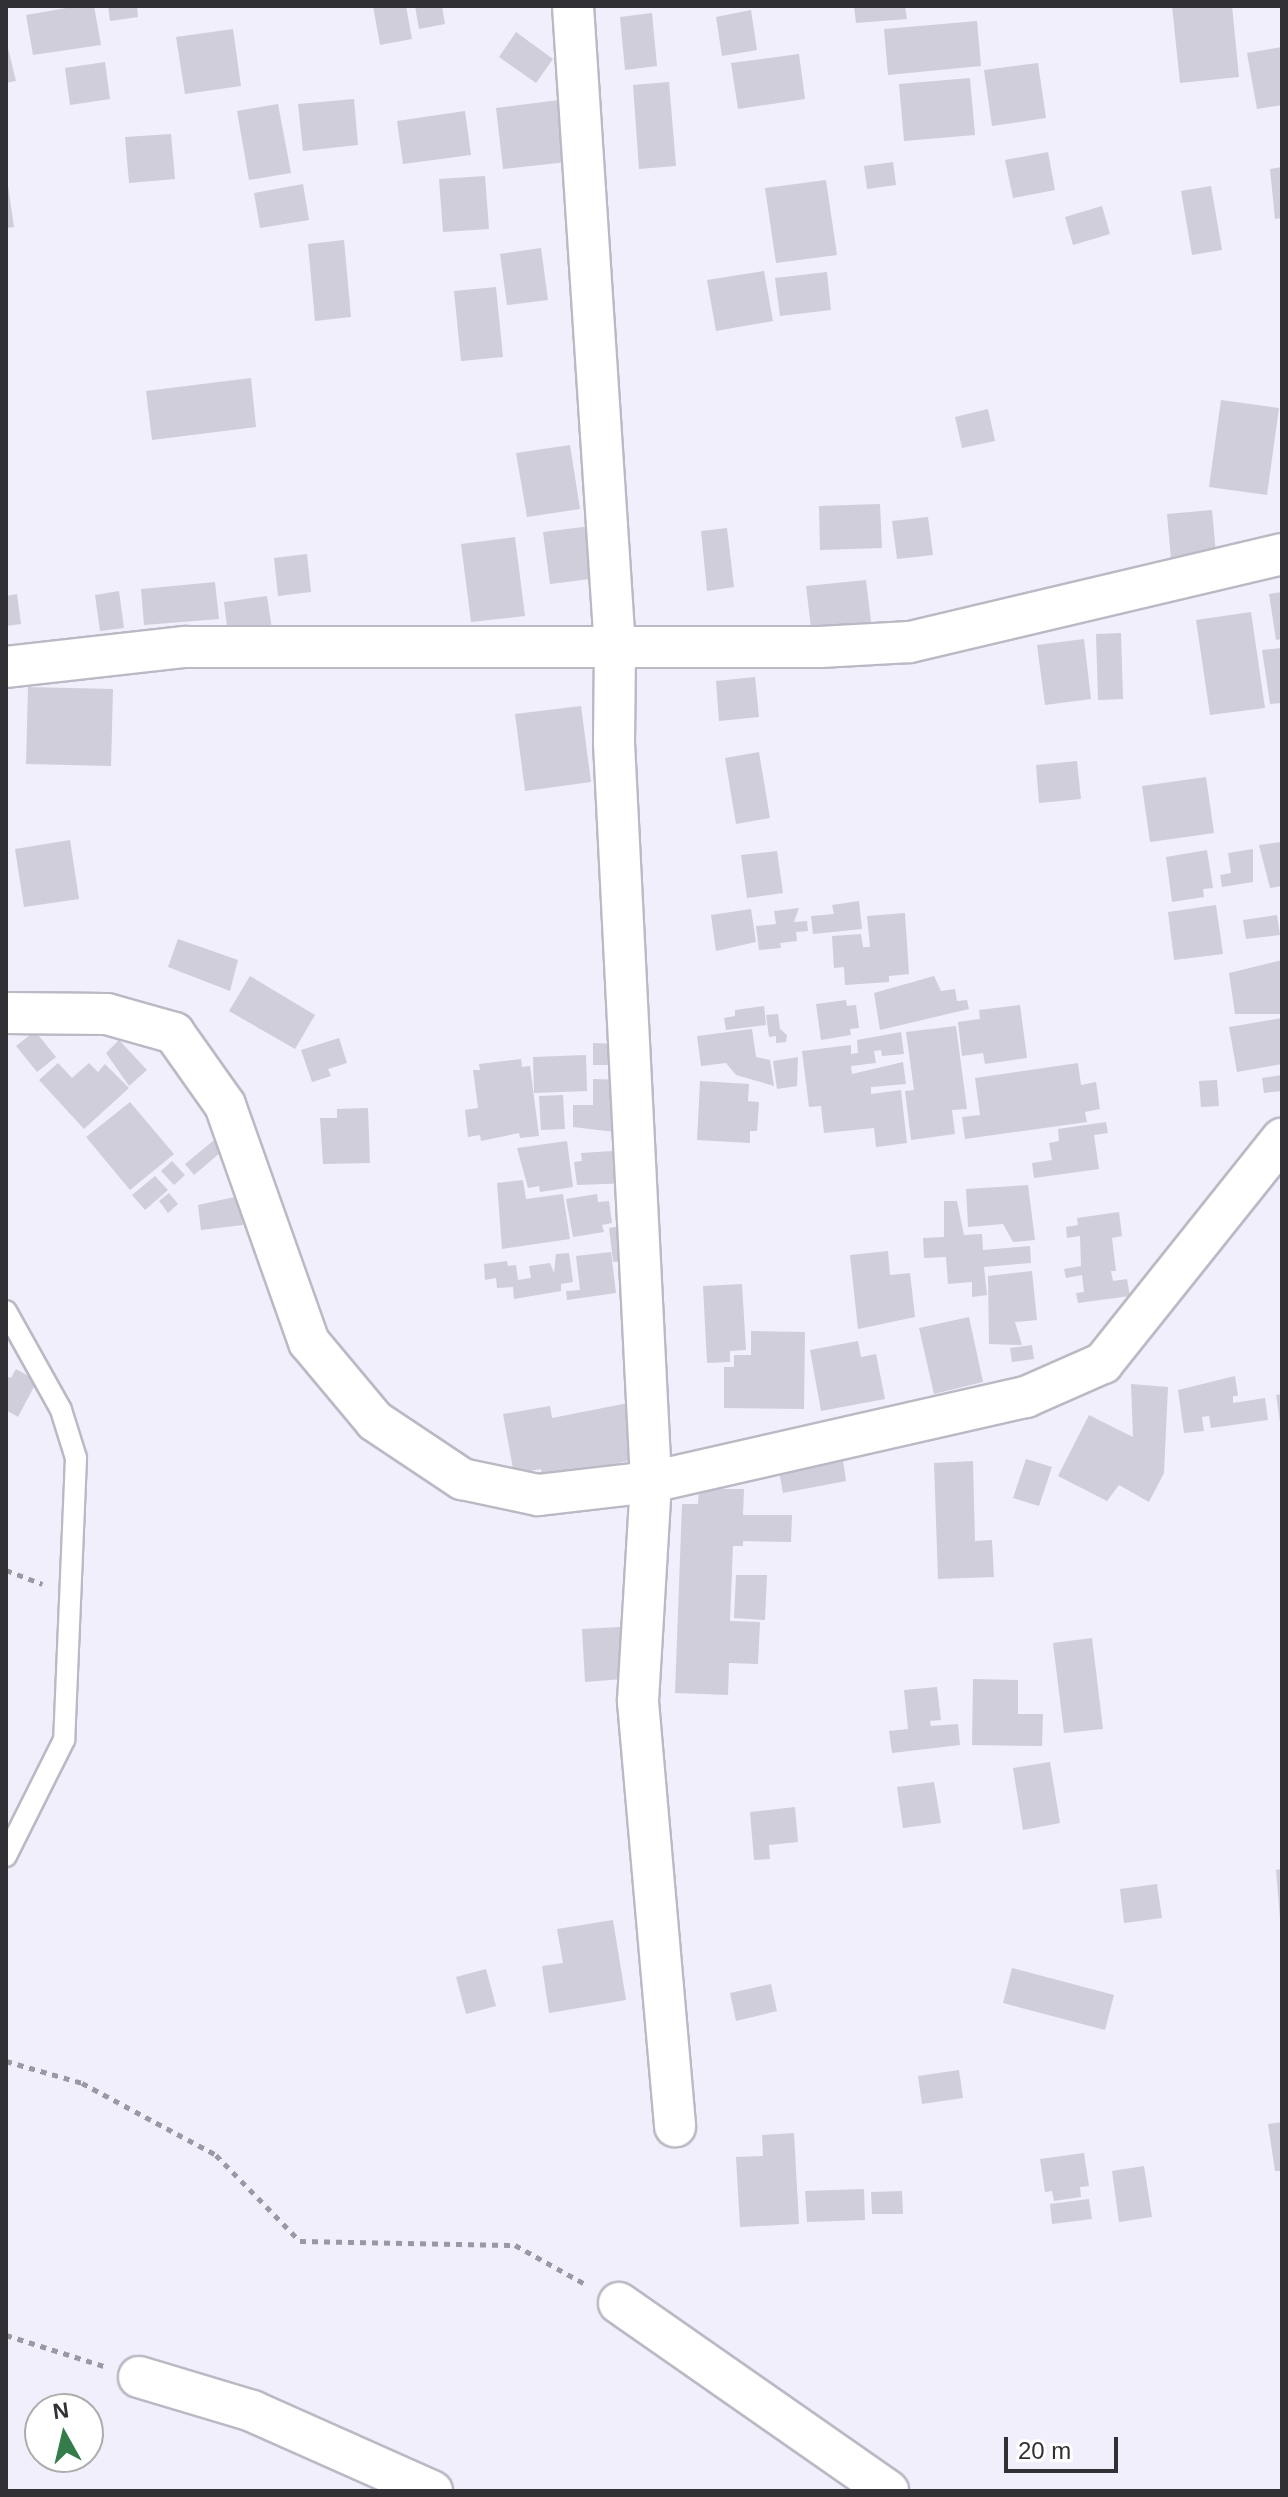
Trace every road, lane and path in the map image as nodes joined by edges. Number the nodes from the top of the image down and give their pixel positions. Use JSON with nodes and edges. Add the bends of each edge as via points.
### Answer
{"nodes":[{"id":1,"x":573,"y":6,"type":"edge"},
{"id":2,"x":1282,"y":554,"type":"edge"},
{"id":3,"x":615,"y":648,"type":"junction"},
{"id":4,"x":6,"y":667,"type":"edge"},
{"id":5,"x":6,"y":1013,"type":"edge"},
{"id":6,"x":1282,"y":1139,"type":"edge"},
{"id":7,"x":6,"y":1311,"type":"edge"},
{"id":8,"x":651,"y":1482,"type":"junction"},
{"id":9,"x":6,"y":1856,"type":"edge"},
{"id":10,"x":6,"y":2061,"type":"edge"},
{"id":11,"x":675,"y":2126,"type":"dead end"},
{"id":12,"x":619,"y":2303,"type":"joint"},
{"id":13,"x":6,"y":2335,"type":"edge"},
{"id":14,"x":139,"y":2377,"type":"joint"},
{"id":15,"x":432,"y":2491,"type":"edge"},
{"id":16,"x":888,"y":2491,"type":"edge"}],
"edges":[{"from":1,"to":3,"type":"street"},
{"from":2,"to":3,"type":"street","via":[[910,642]]},
{"from":3,"to":4,"type":"street","via":[[185,647]]},
{"from":3,"to":8,"type":"street","via":[[614,743]]},
{"from":5,"to":8,"type":"street","via":[[107,1014],[174,1033],[225,1105],[309,1342],[375,1421],[462,1479],[538,1495]]},
{"from":6,"to":8,"type":"street","via":[[1103,1363],[1026,1397]]},
{"from":7,"to":9,"type":"lane","via":[[61,1410],[76,1458],[64,1740]]},
{"from":8,"to":11,"type":"street","via":[[638,1702]]},
{"from":10,"to":12,"type":"path","via":[[82,2083],[216,2155],[300,2241],[515,2245]]},
{"from":12,"to":16,"type":"street"},
{"from":13,"to":14,"type":"path"},
{"from":14,"to":15,"type":"street","via":[[252,2411]]}]}
